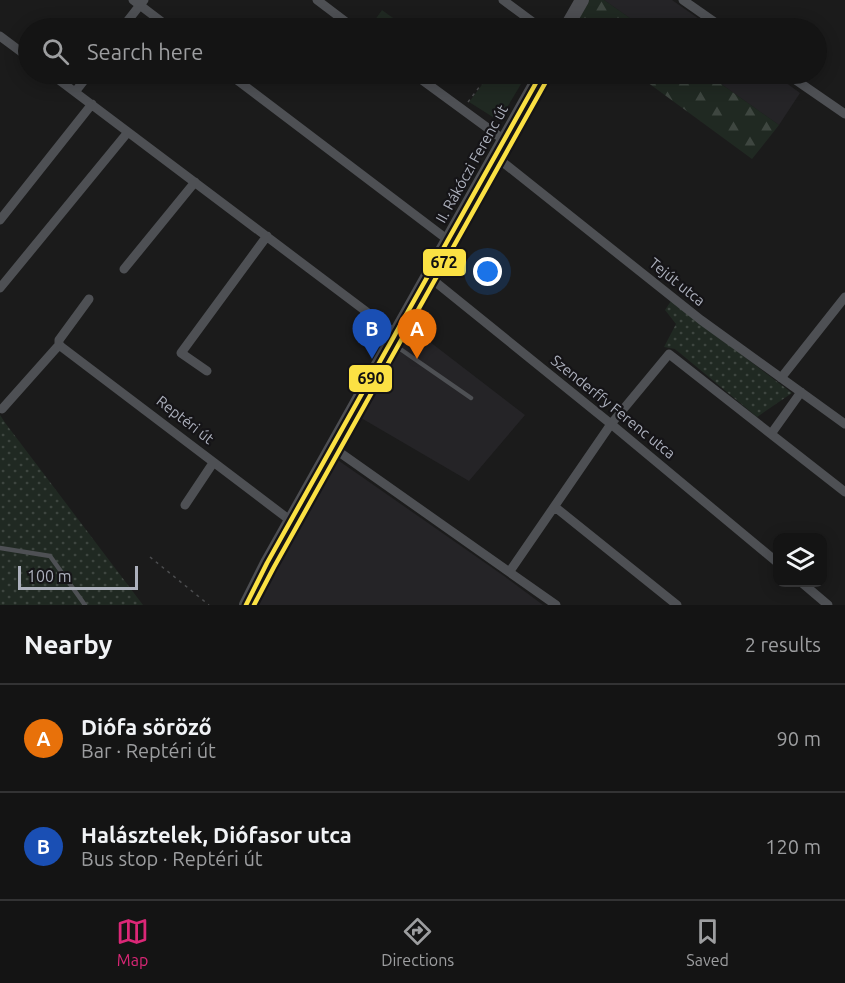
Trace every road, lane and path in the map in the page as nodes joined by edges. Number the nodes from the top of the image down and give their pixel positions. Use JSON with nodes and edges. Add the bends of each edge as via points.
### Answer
{"nodes":[{"id":1,"x":317,"y":0,"type":"edge"},
{"id":2,"x":503,"y":0,"type":"edge"},
{"id":3,"x":582,"y":0,"type":"edge"},
{"id":4,"x":683,"y":0,"type":"edge"},
{"id":5,"x":139,"y":2,"type":"edge"},
{"id":6,"x":129,"y":18,"type":"edge"},
{"id":7,"x":158,"y":18,"type":"edge"},
{"id":8,"x":341,"y":18,"type":"edge"},
{"id":9,"x":527,"y":18,"type":"edge"},
{"id":10,"x":572,"y":18,"type":"edge"},
{"id":11,"x":709,"y":18,"type":"edge"},
{"id":12,"x":0,"y":36,"type":"edge"},
{"id":13,"x":18,"y":50,"type":"edge"},
{"id":14,"x":64,"y":84,"type":"edge"},
{"id":15,"x":81,"y":84,"type":"edge"},
{"id":16,"x":242,"y":84,"type":"edge"},
{"id":17,"x":428,"y":84,"type":"edge"},
{"id":18,"x":481,"y":84,"type":"edge"},
{"id":19,"x":535,"y":84,"type":"edge"},
{"id":20,"x":802,"y":84,"type":"edge"},
{"id":21,"x":75,"y":92,"type":"junction"},
{"id":22,"x":92,"y":104,"type":"junction"},
{"id":23,"x":462,"y":109,"type":"junction"},
{"id":24,"x":845,"y":114,"type":"edge"},
{"id":25,"x":128,"y":132,"type":"junction"},
{"id":26,"x":504,"y":140,"type":"junction"},
{"id":27,"x":495,"y":156,"type":"junction"},
{"id":28,"x":195,"y":182,"type":"junction"},
{"id":29,"x":0,"y":220,"type":"edge"},
{"id":30,"x":267,"y":236,"type":"junction"},
{"id":31,"x":448,"y":240,"type":"junction"},
{"id":32,"x":124,"y":269,"type":"dead end"},
{"id":33,"x":428,"y":276,"type":"junction"},
{"id":34,"x":0,"y":288,"type":"edge"},
{"id":35,"x":845,"y":297,"type":"edge"},
{"id":36,"x":89,"y":299,"type":"dead end"},
{"id":37,"x":393,"y":338,"type":"junction"},
{"id":38,"x":59,"y":345,"type":"junction"},
{"id":39,"x":207,"y":371,"type":"dead end"},
{"id":40,"x":781,"y":378,"type":"junction"},
{"id":41,"x":801,"y":392,"type":"junction"},
{"id":42,"x":471,"y":398,"type":"dead end"},
{"id":43,"x":2,"y":409,"type":"dead end"},
{"id":44,"x":845,"y":423,"type":"edge"},
{"id":45,"x":610,"y":424,"type":"junction"},
{"id":46,"x":771,"y":434,"type":"junction"},
{"id":47,"x":332,"y":447,"type":"junction"},
{"id":48,"x":213,"y":463,"type":"junction"},
{"id":49,"x":845,"y":492,"type":"edge"},
{"id":50,"x":184,"y":505,"type":"dead end"},
{"id":51,"x":555,"y":507,"type":"junction"},
{"id":52,"x":291,"y":521,"type":"junction"},
{"id":53,"x":0,"y":548,"type":"edge"},
{"id":54,"x":150,"y":557,"type":"dead end"},
{"id":55,"x":773,"y":560,"type":"edge"},
{"id":56,"x":510,"y":572,"type":"junction"},
{"id":57,"x":807,"y":587,"type":"edge"},
{"id":58,"x":85,"y":605,"type":"edge"},
{"id":59,"x":209,"y":605,"type":"edge"},
{"id":60,"x":246,"y":605,"type":"edge"},
{"id":61,"x":556,"y":605,"type":"edge"},
{"id":62,"x":677,"y":605,"type":"edge"},
{"id":63,"x":828,"y":605,"type":"edge"}],
"edges":[{"from":1,"to":8,"type":"street"},
{"from":2,"to":9,"type":"street"},
{"from":3,"to":10,"type":"main road"},
{"from":4,"to":11,"type":"street"},
{"from":5,"to":6,"type":"street"},
{"from":5,"to":7,"type":"street"},
{"from":12,"to":13,"type":"street"},
{"from":14,"to":21,"type":"street"},
{"from":15,"to":21,"type":"street"},
{"from":16,"to":31,"type":"street"},
{"from":17,"to":23,"type":"street"},
{"from":18,"to":23,"type":"path"},
{"from":19,"to":26,"type":"main road","name":"II. Rákóczi Ferenc út"},
{"from":20,"to":24,"type":"street"},
{"from":21,"to":22,"type":"street"},
{"from":22,"to":25,"type":"street"},
{"from":22,"to":29,"type":"street"},
{"from":23,"to":26,"type":"street"},
{"from":25,"to":28,"type":"street"},
{"from":25,"to":34,"type":"street"},
{"from":26,"to":27,"type":"main road","name":"II. Rákóczi Ferenc út"},
{"from":27,"to":31,"type":"main road","name":"II. Rákóczi Ferenc út"},
{"from":27,"to":40,"type":"street","name":"Tejút utca","via":[[701,320]]},
{"from":28,"to":30,"type":"street"},
{"from":28,"to":32,"type":"street"},
{"from":30,"to":37,"type":"street"},
{"from":30,"to":39,"type":"street","via":[[181,353]]},
{"from":31,"to":33,"type":"main road","name":"II. Rákóczi Ferenc út"},
{"from":33,"to":37,"type":"main road","name":"II. Rákóczi Ferenc út"},
{"from":33,"to":45,"type":"street","name":"Szenderffy Ferenc utca"},
{"from":35,"to":40,"type":"street"},
{"from":36,"to":38,"type":"street"},
{"from":37,"to":42,"type":"lane"},
{"from":37,"to":47,"type":"main road"},
{"from":38,"to":43,"type":"street"},
{"from":38,"to":48,"type":"street","name":"Reptéri út"},
{"from":40,"to":41,"type":"street","name":"Tejút utca"},
{"from":41,"to":44,"type":"street","name":"Tejút utca"},
{"from":41,"to":46,"type":"street"},
{"from":45,"to":46,"type":"street","via":[[669,354]]},
{"from":45,"to":51,"type":"street"},
{"from":45,"to":55,"type":"street","name":"Szenderffy Ferenc utca"},
{"from":46,"to":49,"type":"street"},
{"from":47,"to":52,"type":"main road"},
{"from":47,"to":56,"type":"street"},
{"from":48,"to":50,"type":"street"},
{"from":48,"to":52,"type":"street","name":"Reptéri út"},
{"from":51,"to":56,"type":"street"},
{"from":51,"to":62,"type":"street"},
{"from":52,"to":60,"type":"main road"},
{"from":53,"to":58,"type":"lane","via":[[50,556]]},
{"from":54,"to":59,"type":"path"},
{"from":56,"to":61,"type":"street"},
{"from":57,"to":63,"type":"street"}]}
